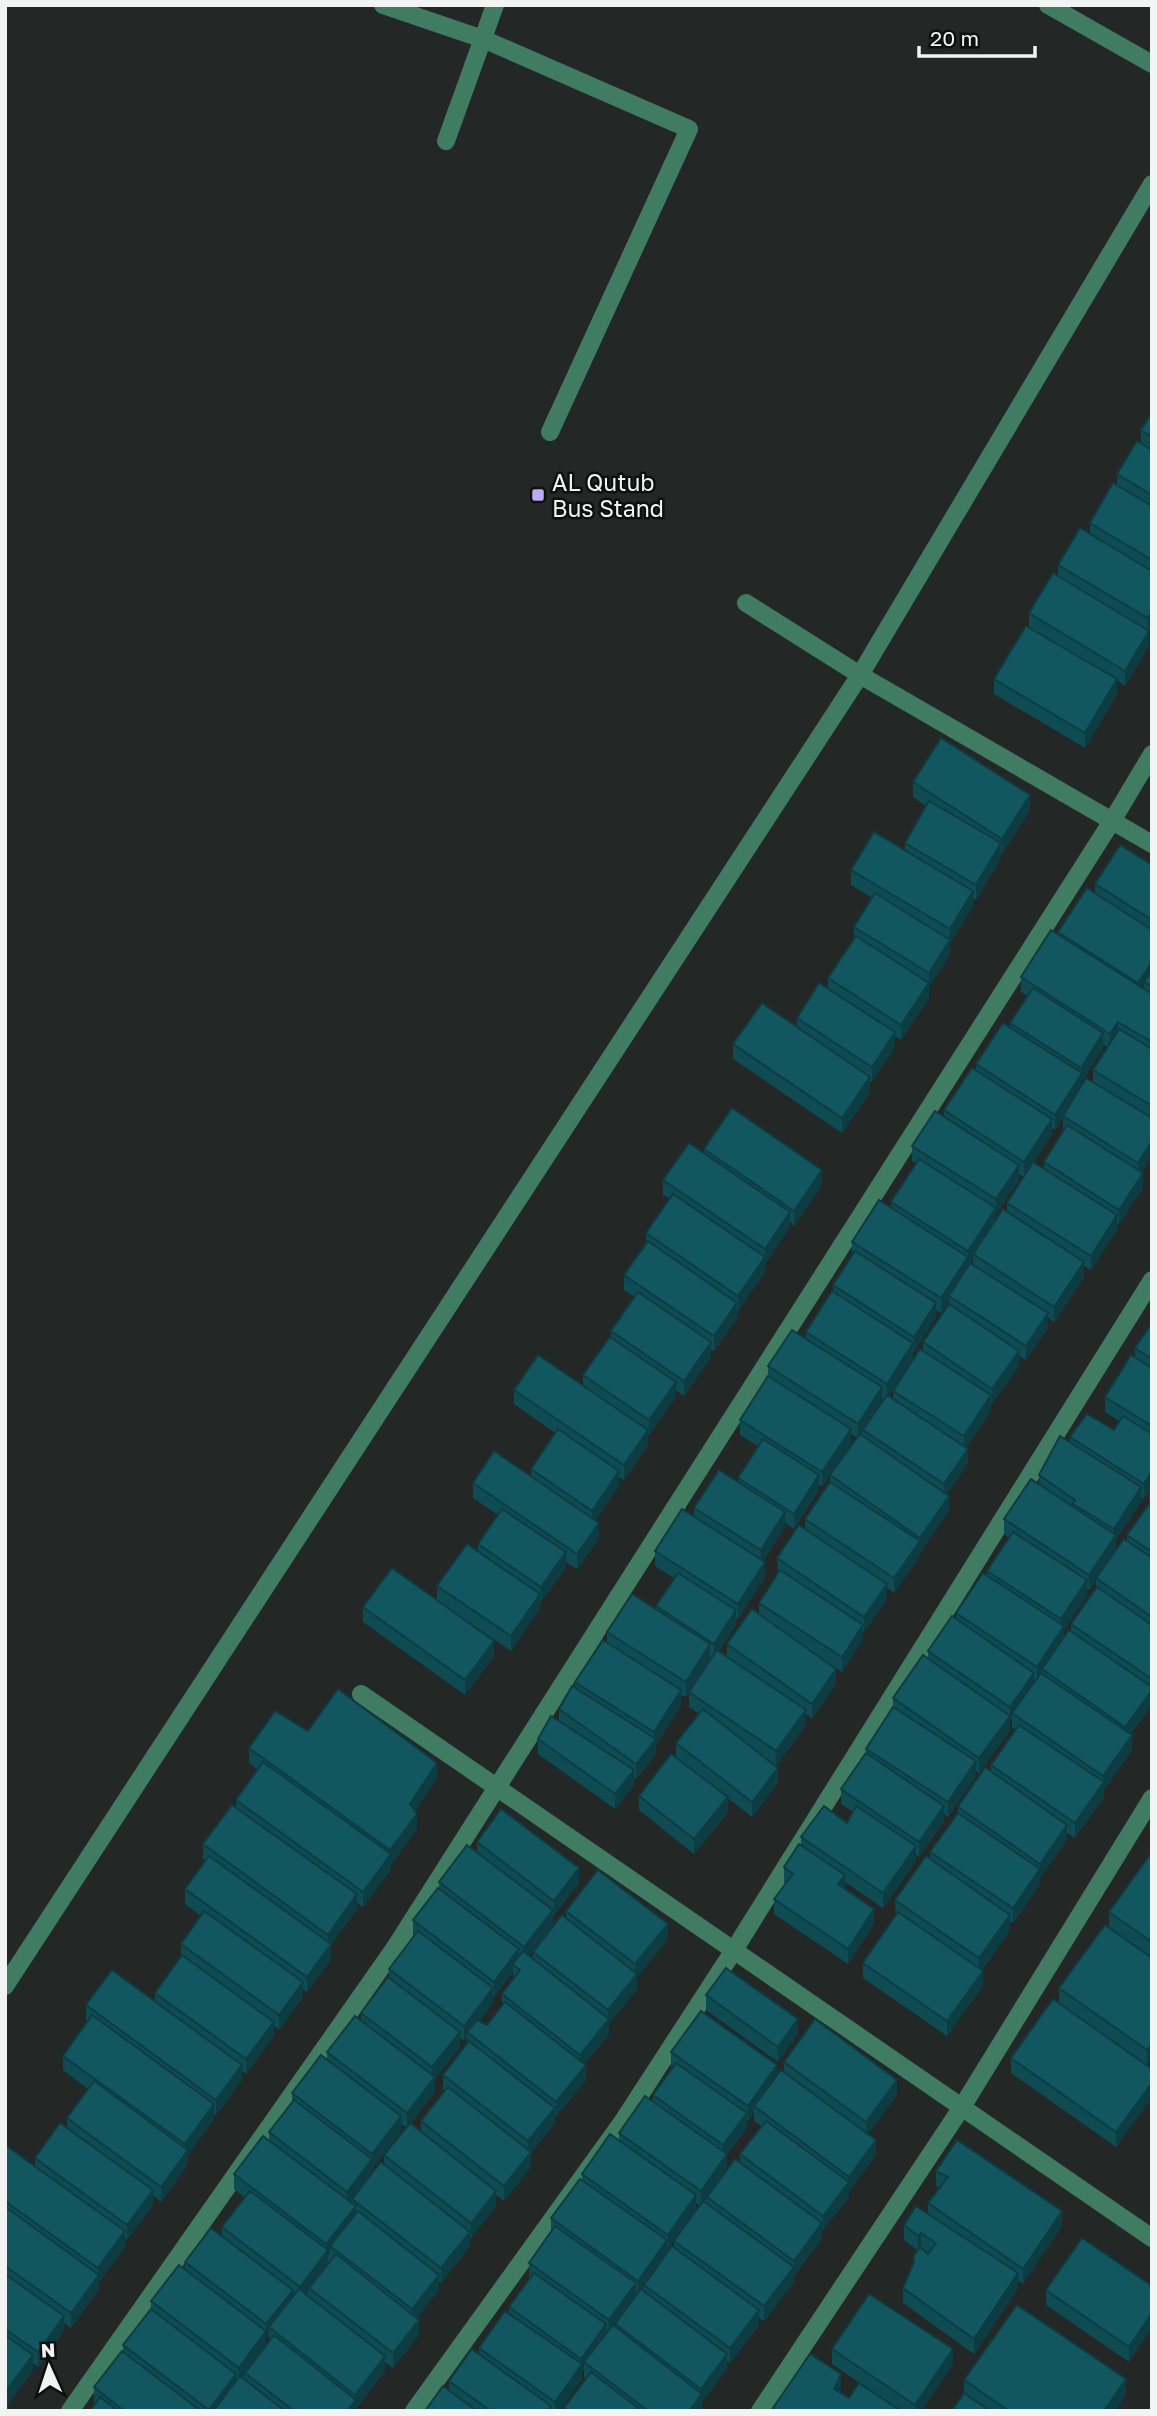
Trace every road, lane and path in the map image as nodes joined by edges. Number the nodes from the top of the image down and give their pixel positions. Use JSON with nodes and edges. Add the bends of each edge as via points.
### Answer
{"nodes":[{"id":1,"x":383,"y":5,"type":"edge"},
{"id":2,"x":495,"y":5,"type":"edge"},
{"id":3,"x":1048,"y":5,"type":"edge"},
{"id":4,"x":483,"y":39,"type":"junction"},
{"id":5,"x":1152,"y":64,"type":"edge"},
{"id":6,"x":446,"y":141,"type":"dead end"},
{"id":7,"x":1152,"y":184,"type":"edge"},
{"id":8,"x":550,"y":432,"type":"dead end"},
{"id":9,"x":746,"y":603,"type":"dead end"},
{"id":10,"x":860,"y":675,"type":"junction"},
{"id":11,"x":1152,"y":754,"type":"edge"},
{"id":12,"x":1112,"y":821,"type":"junction"},
{"id":13,"x":1152,"y":844,"type":"edge"},
{"id":14,"x":1152,"y":1280,"type":"edge"},
{"id":15,"x":361,"y":1694,"type":"dead end"},
{"id":16,"x":496,"y":1786,"type":"junction"},
{"id":17,"x":1152,"y":1798,"type":"edge"},
{"id":18,"x":734,"y":1950,"type":"junction"},
{"id":19,"x":5,"y":1986,"type":"edge"},
{"id":20,"x":962,"y":2107,"type":"junction"},
{"id":21,"x":1152,"y":2238,"type":"edge"},
{"id":22,"x":70,"y":2411,"type":"edge"},
{"id":23,"x":414,"y":2411,"type":"edge"},
{"id":24,"x":760,"y":2411,"type":"edge"}],
"edges":[{"from":1,"to":4,"type":"street"},
{"from":2,"to":4,"type":"street"},
{"from":3,"to":5,"type":"street"},
{"from":4,"to":6,"type":"street"},
{"from":4,"to":8,"type":"street","via":[[689,128]]},
{"from":7,"to":10,"type":"street"},
{"from":9,"to":10,"type":"street"},
{"from":10,"to":12,"type":"street"},
{"from":10,"to":19,"type":"street"},
{"from":11,"to":12,"type":"street"},
{"from":12,"to":13,"type":"street"},
{"from":12,"to":16,"type":"street"},
{"from":14,"to":18,"type":"street"},
{"from":15,"to":16,"type":"street"},
{"from":16,"to":18,"type":"street"},
{"from":16,"to":22,"type":"street","via":[[394,1949]]},
{"from":17,"to":20,"type":"street"},
{"from":18,"to":20,"type":"street"},
{"from":18,"to":23,"type":"street","via":[[623,2121]]},
{"from":20,"to":21,"type":"street"},
{"from":20,"to":24,"type":"street"}]}
